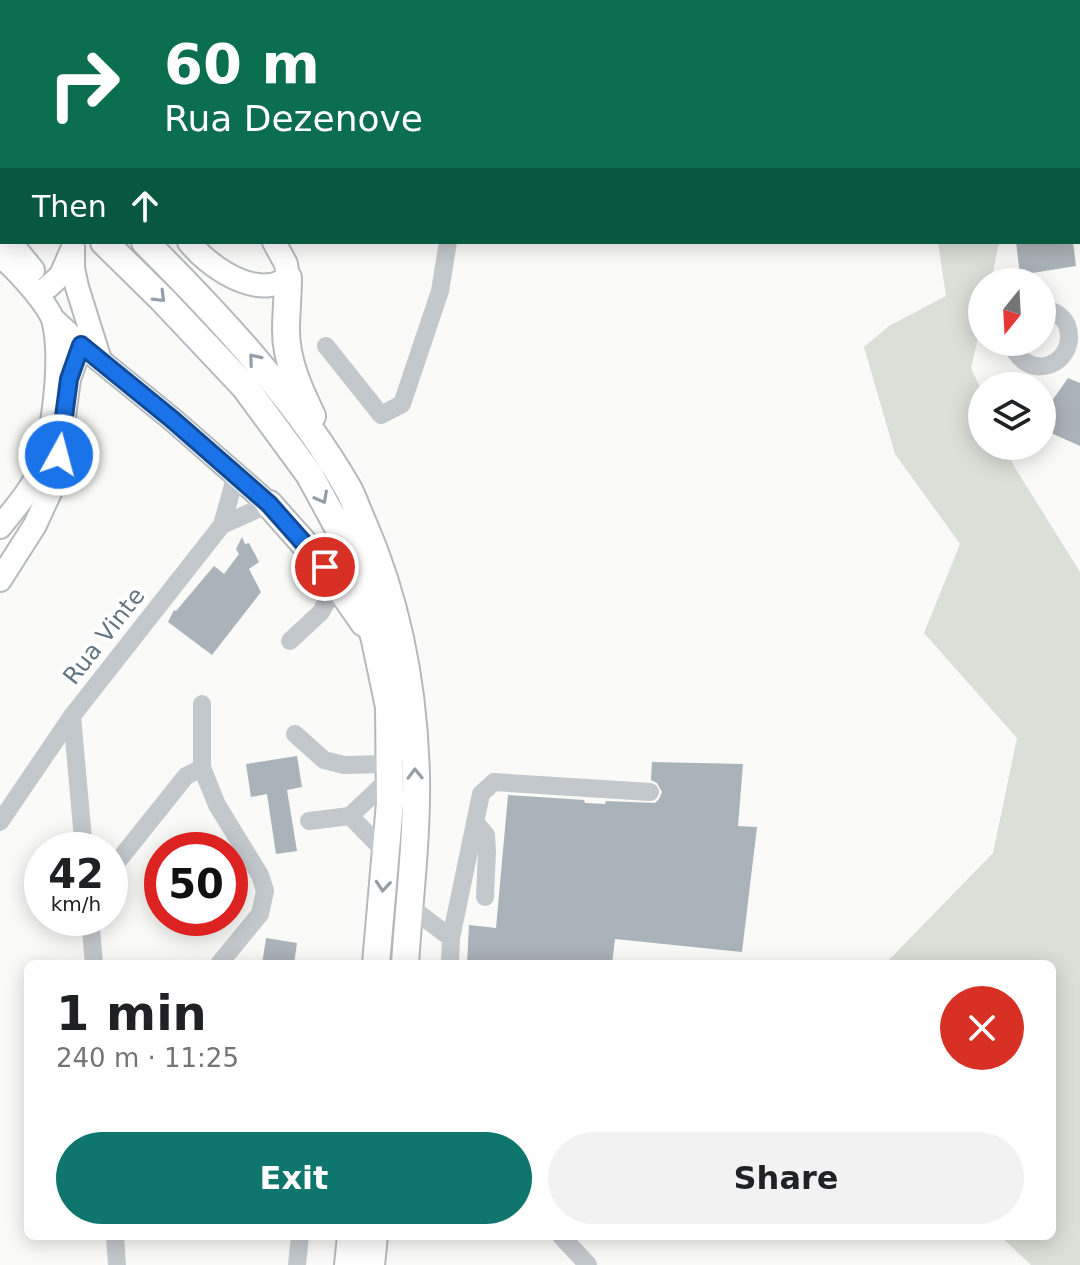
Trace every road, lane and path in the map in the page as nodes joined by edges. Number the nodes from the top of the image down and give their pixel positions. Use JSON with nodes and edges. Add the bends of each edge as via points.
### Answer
{"nodes":[{"id":1,"x":12,"y":244,"type":"edge"},
{"id":2,"x":106,"y":244,"type":"edge"},
{"id":3,"x":147,"y":244,"type":"edge"},
{"id":4,"x":191,"y":244,"type":"edge"},
{"id":5,"x":275,"y":244,"type":"edge"},
{"id":6,"x":434,"y":244,"type":"edge"},
{"id":7,"x":448,"y":244,"type":"edge"},
{"id":8,"x":73,"y":245,"type":"edge"},
{"id":9,"x":0,"y":256,"type":"edge"},
{"id":10,"x":288,"y":278,"type":"junction"},
{"id":11,"x":48,"y":287,"type":"junction"},
{"id":12,"x":440,"y":291,"type":"junction"},
{"id":13,"x":1080,"y":308,"type":"edge"},
{"id":14,"x":1056,"y":313,"type":"edge"},
{"id":15,"x":1063,"y":319,"type":"junction"},
{"id":16,"x":54,"y":320,"type":"junction"},
{"id":17,"x":81,"y":345,"type":"junction"},
{"id":18,"x":326,"y":346,"type":"dead end"},
{"id":19,"x":1018,"y":356,"type":"edge"},
{"id":20,"x":100,"y":360,"type":"junction"},
{"id":21,"x":236,"y":475,"type":"junction"},
{"id":22,"x":349,"y":491,"type":"junction"},
{"id":23,"x":269,"y":504,"type":"junction"},
{"id":24,"x":222,"y":525,"type":"junction"},
{"id":25,"x":0,"y":527,"type":"edge"},
{"id":26,"x":0,"y":580,"type":"edge"},
{"id":27,"x":336,"y":584,"type":"junction"},
{"id":28,"x":375,"y":640,"type":"junction"},
{"id":29,"x":290,"y":641,"type":"dead end"},
{"id":30,"x":202,"y":704,"type":"dead end"},
{"id":31,"x":72,"y":716,"type":"junction"},
{"id":32,"x":295,"y":734,"type":"dead end"},
{"id":33,"x":202,"y":768,"type":"junction"},
{"id":34,"x":390,"y":771,"type":"junction"},
{"id":35,"x":650,"y":792,"type":"dead end"},
{"id":36,"x":350,"y":816,"type":"junction"},
{"id":37,"x":309,"y":821,"type":"dead end"},
{"id":38,"x":0,"y":822,"type":"edge"},
{"id":39,"x":475,"y":822,"type":"junction"},
{"id":40,"x":82,"y":832,"type":"edge"},
{"id":41,"x":128,"y":848,"type":"edge"},
{"id":42,"x":386,"y":853,"type":"junction"},
{"id":43,"x":485,"y":897,"type":"dead end"},
{"id":44,"x":409,"y":906,"type":"junction"},
{"id":45,"x":92,"y":936,"type":"edge"},
{"id":46,"x":451,"y":938,"type":"junction"},
{"id":47,"x":94,"y":960,"type":"edge"},
{"id":48,"x":222,"y":960,"type":"edge"},
{"id":49,"x":372,"y":960,"type":"edge"},
{"id":50,"x":405,"y":960,"type":"edge"},
{"id":51,"x":450,"y":960,"type":"edge"},
{"id":52,"x":115,"y":1240,"type":"edge"},
{"id":53,"x":300,"y":1240,"type":"edge"},
{"id":54,"x":354,"y":1240,"type":"edge"},
{"id":55,"x":383,"y":1240,"type":"edge"},
{"id":56,"x":565,"y":1240,"type":"edge"},
{"id":57,"x":366,"y":1257,"type":"edge"},
{"id":58,"x":117,"y":1265,"type":"edge"},
{"id":59,"x":297,"y":1265,"type":"edge"},
{"id":60,"x":588,"y":1265,"type":"edge"}],
"edges":[{"from":1,"to":11,"type":"main road"},
{"from":2,"to":28,"type":"highway","one_way":true,"via":[[245,387],[309,474],[351,551]]},
{"from":22,"to":3,"type":"highway","one_way":true,"via":[[269,377]]},
{"from":4,"to":10,"type":"main road","via":[[227,275],[270,285]]},
{"from":5,"to":10,"type":"main road"},
{"from":6,"to":12,"type":"street"},
{"from":7,"to":12,"type":"street"},
{"from":8,"to":11,"type":"main road","via":[[61,275]]},
{"from":8,"to":20,"type":"main road","via":[[77,287]]},
{"from":9,"to":16,"type":"main road"},
{"from":10,"to":22,"type":"highway","via":[[286,333],[294,374]]},
{"from":11,"to":17,"type":"main road"},
{"from":12,"to":18,"type":"street","via":[[402,404],[381,415]]},
{"from":13,"to":15,"type":"street"},
{"from":14,"to":15,"type":"street"},
{"from":15,"to":19,"type":"street","via":[[1069,346],[1057,362],[1039,367]]},
{"from":16,"to":17,"type":"main road"},
{"from":16,"to":25,"type":"main road","via":[[55,405],[40,469]]},
{"from":17,"to":20,"type":"main road"},
{"from":17,"to":26,"type":"main road","via":[[69,379],[52,488]]},
{"from":20,"to":21,"type":"main road"},
{"from":21,"to":23,"type":"main road"},
{"from":21,"to":24,"type":"street"},
{"from":44,"to":22,"type":"highway","one_way":true,"via":[[416,778],[403,653],[375,551]]},
{"from":23,"to":24,"type":"street","name":"Rua Vinte"},
{"from":23,"to":27,"type":"highway"},
{"from":24,"to":31,"type":"street","name":"Rua Vinte"},
{"from":27,"to":28,"type":"highway"},
{"from":27,"to":29,"type":"street","via":[[321,612]]},
{"from":28,"to":34,"type":"highway","via":[[389,707]]},
{"from":30,"to":33,"type":"street"},
{"from":31,"to":38,"type":"street","name":"Rua Vinte"},
{"from":31,"to":40,"type":"street"},
{"from":32,"to":34,"type":"street","via":[[324,760]]},
{"from":33,"to":41,"type":"street","via":[[186,776]]},
{"from":33,"to":48,"type":"street","via":[[265,891],[260,914]]},
{"from":34,"to":36,"type":"street"},
{"from":34,"to":42,"type":"highway"},
{"from":35,"to":39,"type":"street","via":[[494,782],[481,794]]},
{"from":36,"to":37,"type":"street"},
{"from":36,"to":42,"type":"street"},
{"from":39,"to":43,"type":"street","via":[[486,835]]},
{"from":39,"to":46,"type":"street"},
{"from":42,"to":49,"type":"highway","one_way":true},
{"from":44,"to":46,"type":"street"},
{"from":44,"to":50,"type":"highway"},
{"from":45,"to":47,"type":"street"},
{"from":46,"to":51,"type":"street"},
{"from":52,"to":58,"type":"street"},
{"from":53,"to":59,"type":"street"},
{"from":54,"to":57,"type":"highway"},
{"from":55,"to":57,"type":"street"},
{"from":56,"to":60,"type":"street"}]}
